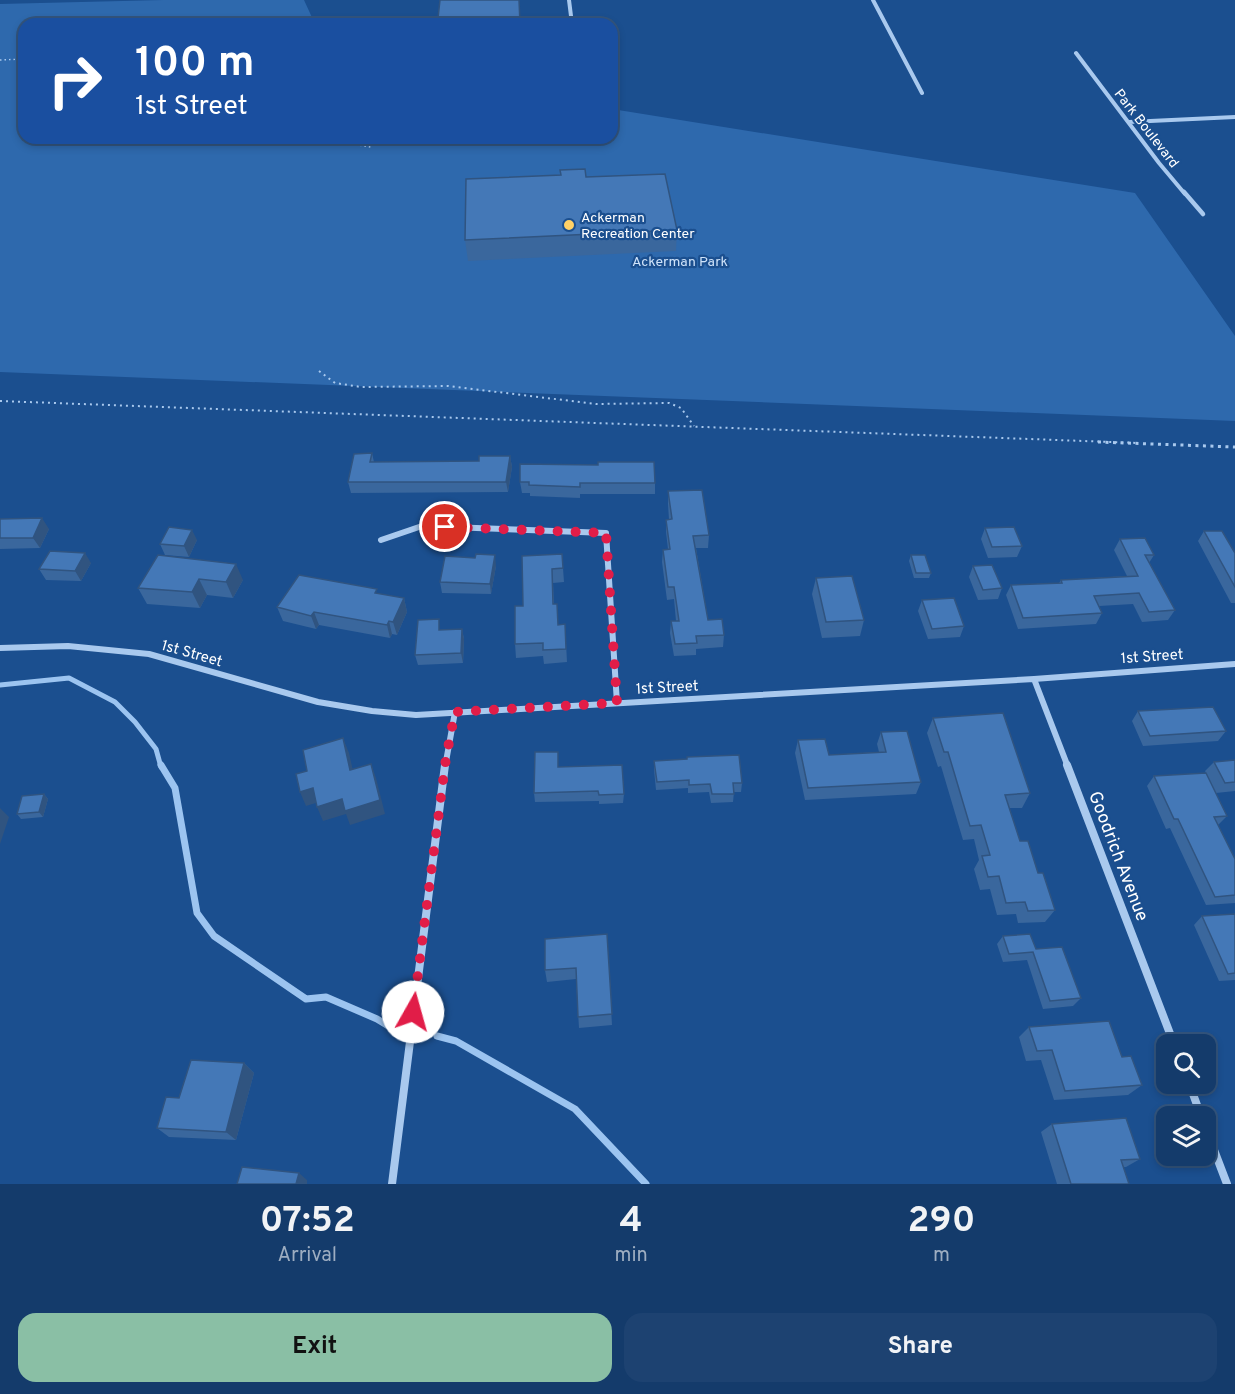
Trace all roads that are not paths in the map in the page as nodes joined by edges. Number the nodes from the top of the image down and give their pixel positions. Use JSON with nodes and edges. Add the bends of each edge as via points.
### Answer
{"nodes":[{"id":1,"x":569,"y":0,"type":"edge"},
{"id":2,"x":873,"y":0,"type":"edge"},
{"id":3,"x":571,"y":18,"type":"edge"},
{"id":4,"x":1077,"y":53,"type":"dead end"},
{"id":5,"x":922,"y":93,"type":"dead end"},
{"id":6,"x":1235,"y":117,"type":"edge"},
{"id":7,"x":1129,"y":122,"type":"junction"},
{"id":8,"x":1203,"y":214,"type":"dead end"},
{"id":9,"x":381,"y":540,"type":"dead end"},
{"id":10,"x":0,"y":648,"type":"edge"},
{"id":11,"x":1235,"y":664,"type":"edge"},
{"id":12,"x":1034,"y":679,"type":"junction"},
{"id":13,"x":617,"y":703,"type":"junction"},
{"id":14,"x":455,"y":712,"type":"junction"},
{"id":15,"x":1170,"y":1034,"type":"edge"},
{"id":16,"x":1216,"y":1155,"type":"edge"},
{"id":17,"x":392,"y":1184,"type":"edge"},
{"id":18,"x":1227,"y":1184,"type":"edge"}],
"edges":[{"from":1,"to":3,"type":"street"},
{"from":2,"to":5,"type":"street"},
{"from":4,"to":7,"type":"street","name":"Park Boulevard"},
{"from":6,"to":7,"type":"street"},
{"from":7,"to":8,"type":"street","name":"Park Boulevard"},
{"from":9,"to":13,"type":"street","via":[[422,526],[606,533]]},
{"from":10,"to":14,"type":"street","name":"1st Street","via":[[116,649],[181,662],[318,702],[372,711]]},
{"from":11,"to":12,"type":"street","name":"1st Street"},
{"from":12,"to":13,"type":"street","name":"1st Street"},
{"from":12,"to":15,"type":"street","name":"Goodrich Avenue"},
{"from":13,"to":14,"type":"street","name":"1st Street"},
{"from":14,"to":17,"type":"street"},
{"from":16,"to":18,"type":"street"}]}
